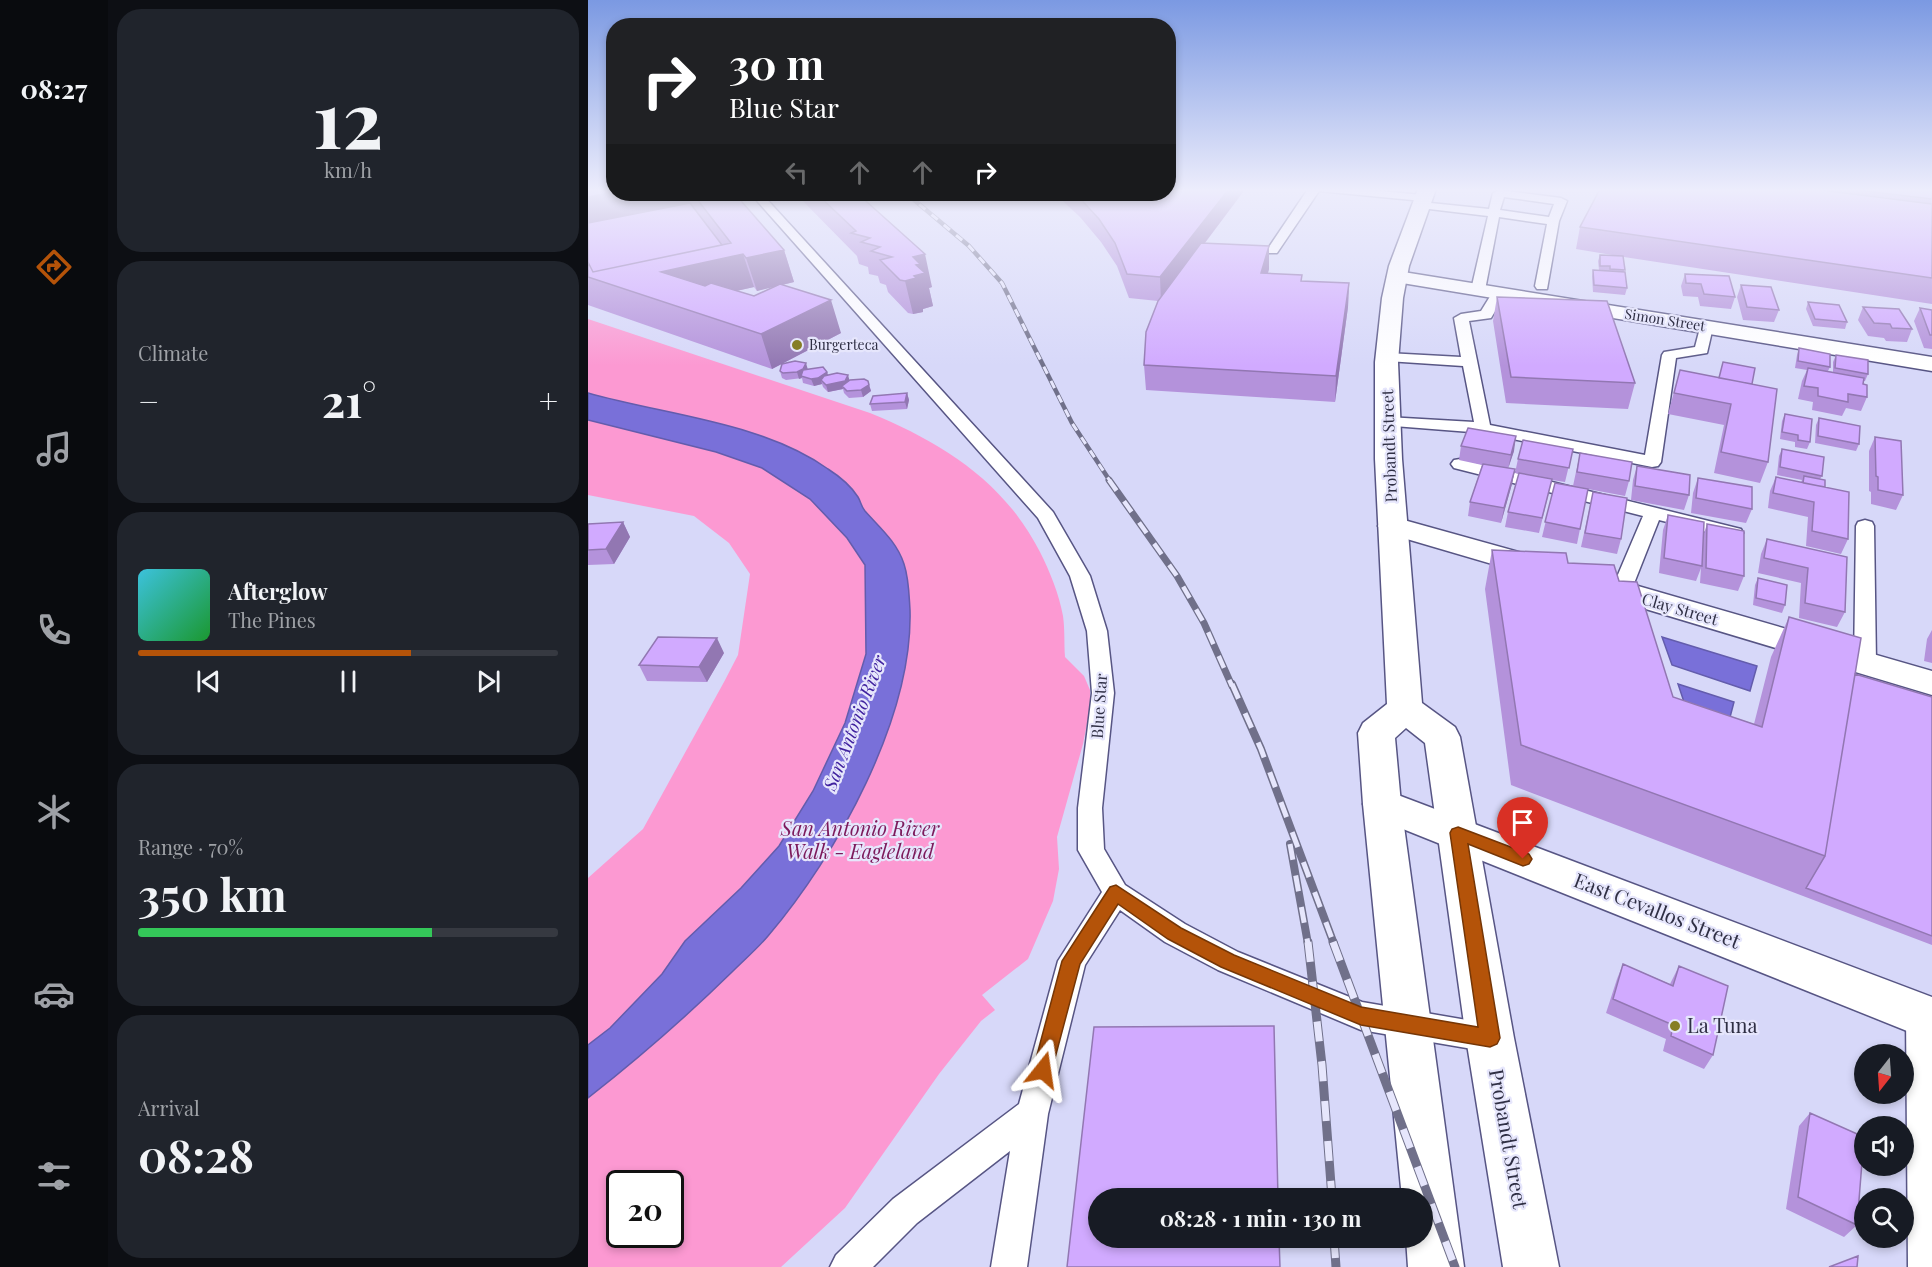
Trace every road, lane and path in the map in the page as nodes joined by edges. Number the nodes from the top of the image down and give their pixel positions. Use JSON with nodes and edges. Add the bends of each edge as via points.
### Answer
{"nodes":[{"id":1,"x":802,"y":248,"type":"edge"},
{"id":2,"x":1407,"y":248,"type":"edge"},
{"id":3,"x":1491,"y":248,"type":"edge"},
{"id":4,"x":1548,"y":248,"type":"edge"},
{"id":5,"x":1397,"y":277,"type":"junction"},
{"id":6,"x":1542,"y":286,"type":"dead end"},
{"id":7,"x":1488,"y":292,"type":"junction"},
{"id":8,"x":1706,"y":327,"type":"junction"},
{"id":9,"x":1387,"y":357,"type":"junction"},
{"id":10,"x":1470,"y":362,"type":"junction"},
{"id":11,"x":1932,"y":364,"type":"edge"},
{"id":12,"x":1387,"y":422,"type":"junction"},
{"id":13,"x":1484,"y":428,"type":"junction"},
{"id":14,"x":1460,"y":464,"type":"edge"},
{"id":15,"x":1653,"y":513,"type":"junction"},
{"id":16,"x":1392,"y":525,"type":"junction"},
{"id":17,"x":1865,"y":526,"type":"dead end"},
{"id":18,"x":1740,"y":535,"type":"edge"},
{"id":19,"x":1622,"y":591,"type":"junction"},
{"id":20,"x":1865,"y":663,"type":"junction"},
{"id":21,"x":1932,"y":683,"type":"edge"},
{"id":22,"x":1405,"y":709,"type":"junction"},
{"id":23,"x":1382,"y":804,"type":"junction"},
{"id":24,"x":1458,"y":833,"type":"junction"},
{"id":25,"x":1116,"y":892,"type":"junction"},
{"id":26,"x":1927,"y":1017,"type":"edge"},
{"id":27,"x":1406,"y":1025,"type":"junction"},
{"id":28,"x":1490,"y":1038,"type":"junction"},
{"id":29,"x":1032,"y":1114,"type":"junction"},
{"id":30,"x":848,"y":1267,"type":"edge"},
{"id":31,"x":1009,"y":1267,"type":"edge"},
{"id":32,"x":1436,"y":1267,"type":"edge"},
{"id":33,"x":1531,"y":1267,"type":"edge"},
{"id":34,"x":1926,"y":1267,"type":"edge"}],
"edges":[{"from":1,"to":25,"type":"lane","name":"Blue Star","via":[[1046,516],[1080,576],[1097,631],[1103,693],[1090,808],[1091,850]]},
{"from":2,"to":5,"type":"main road","name":"Probandt Street"},
{"from":3,"to":7,"type":"lane"},
{"from":4,"to":6,"type":"lane"},
{"from":5,"to":7,"type":"main road","name":"Simon Street"},
{"from":5,"to":9,"type":"main road","name":"Probandt Street"},
{"from":7,"to":8,"type":"main road","name":"Simon Street"},
{"from":7,"to":10,"type":"lane","via":[[1486,315],[1461,318]]},
{"from":8,"to":11,"type":"main road","name":"Simon Street"},
{"from":8,"to":13,"type":"lane","via":[[1702,350],[1669,355],[1652,462]]},
{"from":9,"to":10,"type":"lane"},
{"from":9,"to":12,"type":"main road","name":"Probandt Street"},
{"from":10,"to":13,"type":"lane"},
{"from":12,"to":13,"type":"lane"},
{"from":12,"to":16,"type":"main road","name":"Probandt Street"},
{"from":14,"to":15,"type":"lane"},
{"from":15,"to":18,"type":"lane"},
{"from":15,"to":19,"type":"lane"},
{"from":16,"to":19,"type":"main road","name":"Clay Street"},
{"from":16,"to":22,"type":"main road","name":"Probandt Street"},
{"from":17,"to":20,"type":"lane"},
{"from":19,"to":20,"type":"main road","name":"Clay Street"},
{"from":20,"to":21,"type":"main road","name":"Clay Street"},
{"from":22,"to":23,"type":"main road","via":[[1376,733]]},
{"from":22,"to":24,"type":"main road","name":"Probandt Street","via":[[1442,737]]},
{"from":23,"to":24,"type":"main road","name":"East Cevallos Street"},
{"from":23,"to":27,"type":"main road"},
{"from":24,"to":26,"type":"main road","name":"East Cevallos Street"},
{"from":24,"to":28,"type":"main road","name":"Probandt Street"},
{"from":25,"to":27,"type":"lane","name":"Blue Star","via":[[1174,933],[1228,961],[1361,1016]]},
{"from":25,"to":29,"type":"lane","via":[[1071,961]]},
{"from":26,"to":34,"type":"lane"},
{"from":27,"to":28,"type":"lane","name":"Blue Star"},
{"from":27,"to":32,"type":"main road"},
{"from":28,"to":33,"type":"main road","name":"Probandt Street"},
{"from":29,"to":30,"type":"lane","via":[[905,1211]]},
{"from":29,"to":31,"type":"lane"}]}
